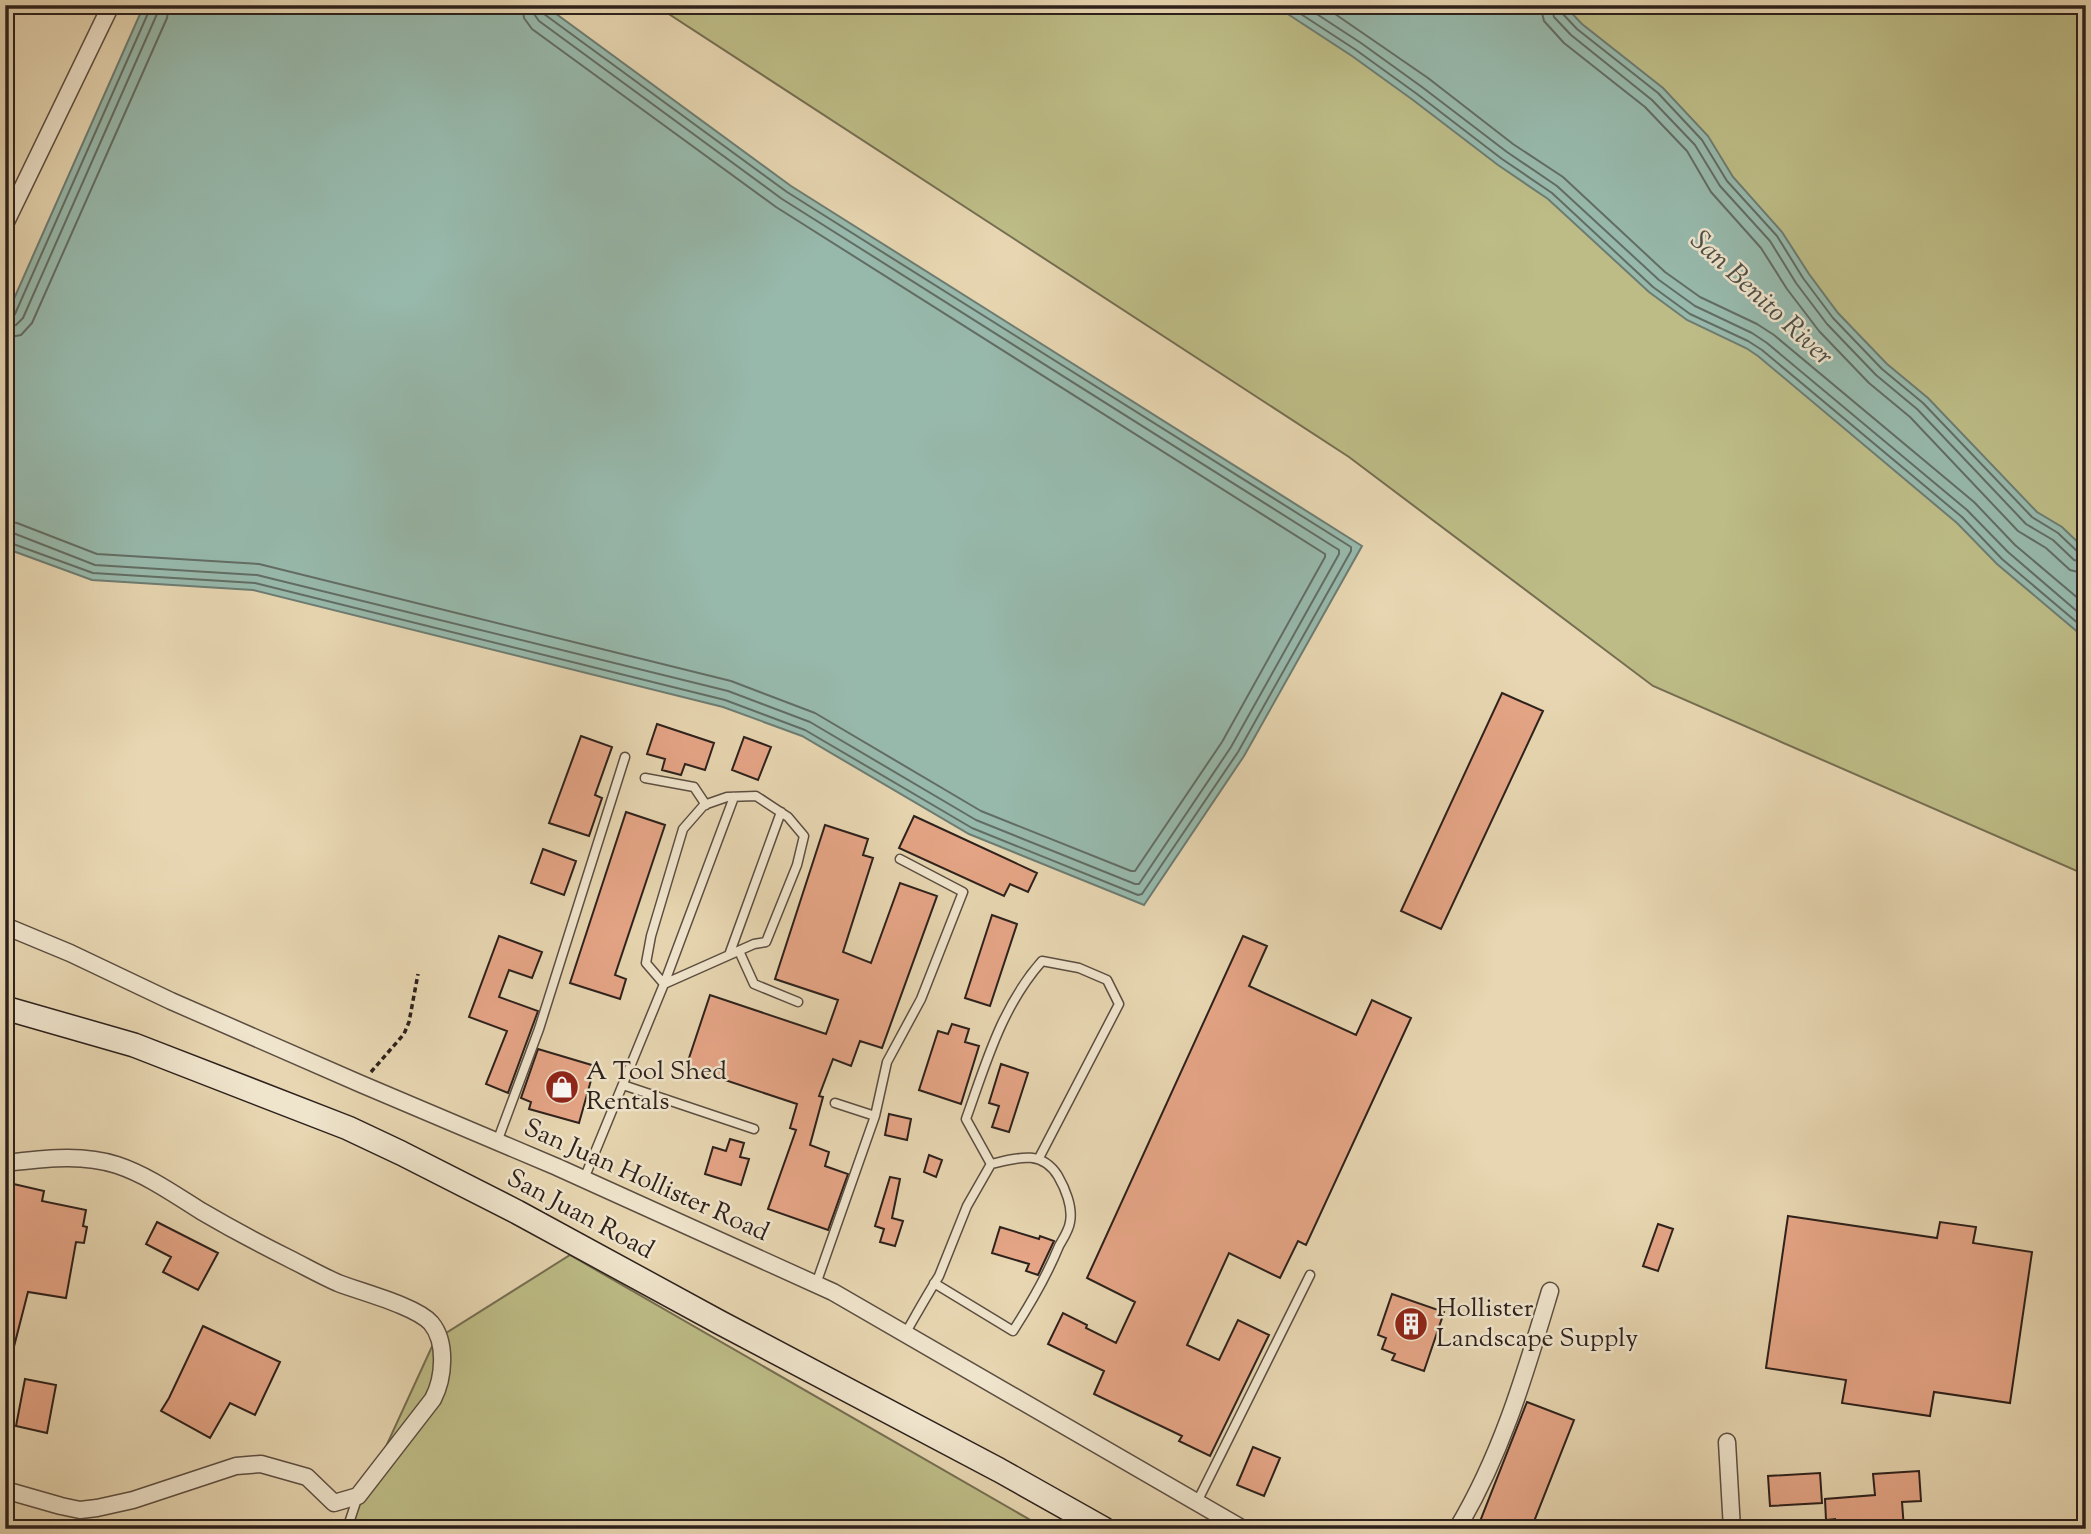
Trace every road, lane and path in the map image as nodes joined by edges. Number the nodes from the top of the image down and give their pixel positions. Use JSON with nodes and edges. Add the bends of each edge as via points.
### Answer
{"nodes":[{"id":1,"x":111,"y":5,"type":"edge"},
{"id":2,"x":5,"y":224,"type":"edge"},
{"id":3,"x":625,"y":757,"type":"dead end"},
{"id":4,"x":645,"y":778,"type":"dead end"},
{"id":5,"x":734,"y":796,"type":"junction"},
{"id":6,"x":706,"y":805,"type":"junction"},
{"id":7,"x":780,"y":812,"type":"junction"},
{"id":8,"x":900,"y":859,"type":"dead end"},
{"id":9,"x":5,"y":926,"type":"edge"},
{"id":10,"x":739,"y":951,"type":"junction"},
{"id":11,"x":729,"y":955,"type":"junction"},
{"id":12,"x":418,"y":974,"type":"dead end"},
{"id":13,"x":664,"y":984,"type":"junction"},
{"id":14,"x":798,"y":1002,"type":"dead end"},
{"id":15,"x":5,"y":1008,"type":"edge"},
{"id":16,"x":361,"y":1084,"type":"junction"},
{"id":17,"x":623,"y":1085,"type":"junction"},
{"id":18,"x":835,"y":1103,"type":"dead end"},
{"id":19,"x":875,"y":1116,"type":"junction"},
{"id":20,"x":754,"y":1129,"type":"dead end"},
{"id":21,"x":497,"y":1142,"type":"junction"},
{"id":22,"x":1040,"y":1158,"type":"junction"},
{"id":23,"x":5,"y":1163,"type":"edge"},
{"id":24,"x":991,"y":1164,"type":"junction"},
{"id":25,"x":583,"y":1179,"type":"junction"},
{"id":26,"x":1310,"y":1275,"type":"dead end"},
{"id":27,"x":934,"y":1283,"type":"junction"},
{"id":28,"x":816,"y":1284,"type":"junction"},
{"id":29,"x":1550,"y":1291,"type":"dead end"},
{"id":30,"x":905,"y":1334,"type":"junction"},
{"id":31,"x":1727,"y":1442,"type":"dead end"},
{"id":32,"x":5,"y":1490,"type":"edge"},
{"id":33,"x":358,"y":1496,"type":"junction"},
{"id":34,"x":1197,"y":1502,"type":"junction"},
{"id":35,"x":347,"y":1529,"type":"edge"},
{"id":36,"x":1104,"y":1529,"type":"edge"},
{"id":37,"x":1243,"y":1529,"type":"edge"},
{"id":38,"x":1457,"y":1529,"type":"edge"},
{"id":39,"x":1732,"y":1529,"type":"edge"}],
"edges":[{"from":1,"to":2,"type":"street"},
{"from":3,"to":21,"type":"lane","via":[[539,1029]]},
{"from":4,"to":6,"type":"lane","via":[[694,787]]},
{"from":5,"to":6,"type":"lane"},
{"from":5,"to":7,"type":"lane","via":[[757,796]]},
{"from":5,"to":13,"type":"lane"},
{"from":6,"to":13,"type":"lane","via":[[683,828],[651,936],[646,963]]},
{"from":7,"to":10,"type":"lane","via":[[804,836],[797,865],[766,942]]},
{"from":7,"to":11,"type":"lane"},
{"from":8,"to":19,"type":"lane","via":[[962,892],[920,999],[887,1062]]},
{"from":9,"to":16,"type":"street","name":"San Juan Hollister Road"},
{"from":10,"to":11,"type":"lane"},
{"from":10,"to":14,"type":"lane","via":[[754,984]]},
{"from":11,"to":13,"type":"lane"},
{"from":12,"to":16,"type":"path","via":[[404,1034]]},
{"from":13,"to":17,"type":"lane"},
{"from":15,"to":36,"type":"main road","name":"San Juan Road","via":[[134,1045],[401,1153]]},
{"from":16,"to":21,"type":"street","name":"San Juan Hollister Road"},
{"from":17,"to":20,"type":"lane"},
{"from":17,"to":25,"type":"lane"},
{"from":18,"to":19,"type":"lane"},
{"from":19,"to":28,"type":"lane"},
{"from":21,"to":25,"type":"street","name":"San Juan Hollister Road"},
{"from":22,"to":24,"type":"lane"},
{"from":22,"to":24,"type":"lane","via":[[1119,1004],[1107,980],[1079,968],[1042,961],[1027,978],[996,1034],[966,1119]]},
{"from":22,"to":27,"type":"lane","via":[[1064,1185],[1070,1222],[1043,1284],[1013,1331]]},
{"from":23,"to":33,"type":"street","via":[[55,1157],[114,1164],[336,1282],[429,1320],[442,1355],[438,1390]]},
{"from":24,"to":27,"type":"lane","via":[[967,1206]]},
{"from":25,"to":28,"type":"street","name":"San Juan Hollister Road"},
{"from":26,"to":34,"type":"lane"},
{"from":27,"to":30,"type":"lane"},
{"from":28,"to":30,"type":"street","name":"San Juan Hollister Road"},
{"from":29,"to":38,"type":"street","via":[[1505,1432]]},
{"from":30,"to":34,"type":"street","name":"San Juan Hollister Road"},
{"from":31,"to":39,"type":"street"},
{"from":32,"to":33,"type":"street","via":[[80,1510],[133,1500],[236,1466],[261,1464],[307,1476],[334,1503]]},
{"from":33,"to":35,"type":"lane"},
{"from":34,"to":37,"type":"street","name":"San Juan Hollister Road"}]}
